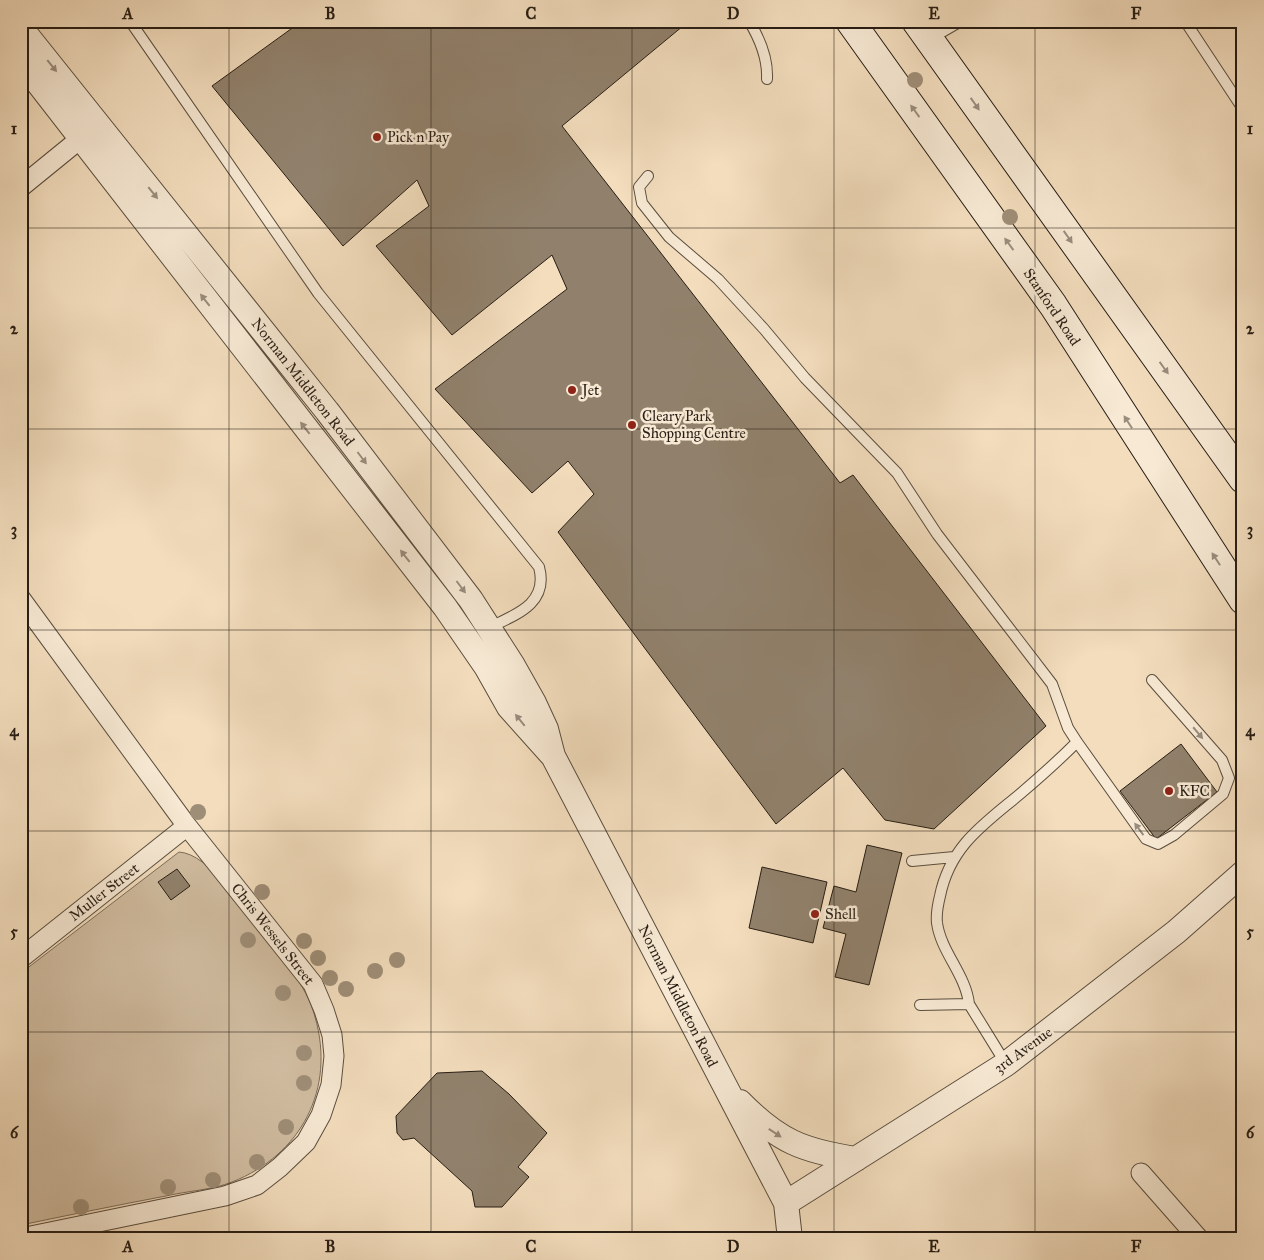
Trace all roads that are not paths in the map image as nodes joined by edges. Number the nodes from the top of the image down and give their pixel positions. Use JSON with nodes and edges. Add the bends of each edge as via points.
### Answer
{"nodes":[{"id":1,"x":130,"y":21,"type":"edge"},
{"id":2,"x":749,"y":21,"type":"edge"},
{"id":3,"x":850,"y":21,"type":"edge"},
{"id":4,"x":961,"y":21,"type":"edge"},
{"id":5,"x":1185,"y":21,"type":"edge"},
{"id":6,"x":21,"y":28,"type":"edge"},
{"id":7,"x":923,"y":31,"type":"edge"},
{"id":8,"x":21,"y":61,"type":"edge"},
{"id":9,"x":766,"y":79,"type":"dead end"},
{"id":10,"x":1243,"y":109,"type":"edge"},
{"id":11,"x":90,"y":131,"type":"junction"},
{"id":12,"x":648,"y":176,"type":"dead end"},
{"id":13,"x":21,"y":187,"type":"edge"},
{"id":14,"x":1243,"y":480,"type":"edge"},
{"id":15,"x":21,"y":599,"type":"edge"},
{"id":16,"x":1243,"y":600,"type":"edge"},
{"id":17,"x":477,"y":633,"type":"junction"},
{"id":18,"x":1152,"y":680,"type":"dead end"},
{"id":19,"x":1077,"y":742,"type":"junction"},
{"id":20,"x":187,"y":826,"type":"junction"},
{"id":21,"x":954,"y":857,"type":"junction"},
{"id":22,"x":912,"y":861,"type":"dead end"},
{"id":23,"x":1243,"y":873,"type":"edge"},
{"id":24,"x":21,"y":958,"type":"edge"},
{"id":25,"x":969,"y":1004,"type":"junction"},
{"id":26,"x":920,"y":1005,"type":"dead end"},
{"id":27,"x":1006,"y":1064,"type":"junction"},
{"id":28,"x":726,"y":1089,"type":"junction"},
{"id":29,"x":856,"y":1159,"type":"junction"},
{"id":30,"x":1140,"y":1173,"type":"dead end"},
{"id":31,"x":786,"y":1203,"type":"junction"},
{"id":32,"x":21,"y":1238,"type":"edge"},
{"id":33,"x":790,"y":1239,"type":"edge"},
{"id":34,"x":1199,"y":1239,"type":"edge"}],
"edges":[{"from":1,"to":17,"type":"lane","via":[[318,293],[539,567],[539,591],[532,604]]},
{"from":2,"to":9,"type":"lane","via":[[759,38],[767,68]]},
{"from":16,"to":3,"type":"main road","name":"Stanford Road","one_way":true,"via":[[1053,304]]},
{"from":4,"to":7,"type":"lane"},
{"from":5,"to":10,"type":"lane"},
{"from":6,"to":11,"type":"street","name":"Norman Middleton Road","one_way":true},
{"from":7,"to":14,"type":"main road","one_way":true},
{"from":8,"to":11,"type":"street","name":"Norman Middleton Road"},
{"from":11,"to":13,"type":"street"},
{"from":11,"to":17,"type":"street","name":"Norman Middleton Road"},
{"from":12,"to":19,"type":"lane","via":[[640,187],[642,203],[670,237],[718,279],[805,378],[897,473],[937,534],[1052,684],[1068,728]]},
{"from":15,"to":20,"type":"street","name":"Chris Wessels Street"},
{"from":17,"to":28,"type":"street","name":"Norman Middleton Road","via":[[509,707],[553,756]]},
{"from":18,"to":19,"type":"lane","one_way":true,"via":[[1222,760],[1229,778],[1223,794],[1167,840],[1154,844],[1146,839]]},
{"from":19,"to":21,"type":"lane","via":[[1052,767],[982,824]]},
{"from":20,"to":24,"type":"street","name":"Muller Street"},
{"from":20,"to":32,"type":"street","name":"Chris Wessels Street","via":[[313,984],[328,1023],[334,1056],[331,1085],[322,1116],[306,1142],[257,1185],[225,1196]]},
{"from":21,"to":22,"type":"lane"},
{"from":21,"to":25,"type":"lane","via":[[943,878],[937,923],[946,951],[968,992]]},
{"from":23,"to":27,"type":"street","name":"3rd Avenue","via":[[1176,932]]},
{"from":25,"to":26,"type":"lane"},
{"from":25,"to":27,"type":"lane"},
{"from":27,"to":29,"type":"street","name":"3rd Avenue"},
{"from":28,"to":29,"type":"street","one_way":true,"via":[[753,1115],[803,1149]]},
{"from":28,"to":31,"type":"street","name":"Norman Middleton Road"},
{"from":29,"to":31,"type":"street","name":"3rd Avenue"},
{"from":30,"to":34,"type":"street"},
{"from":31,"to":33,"type":"street","name":"Norman Middleton Road"}]}
